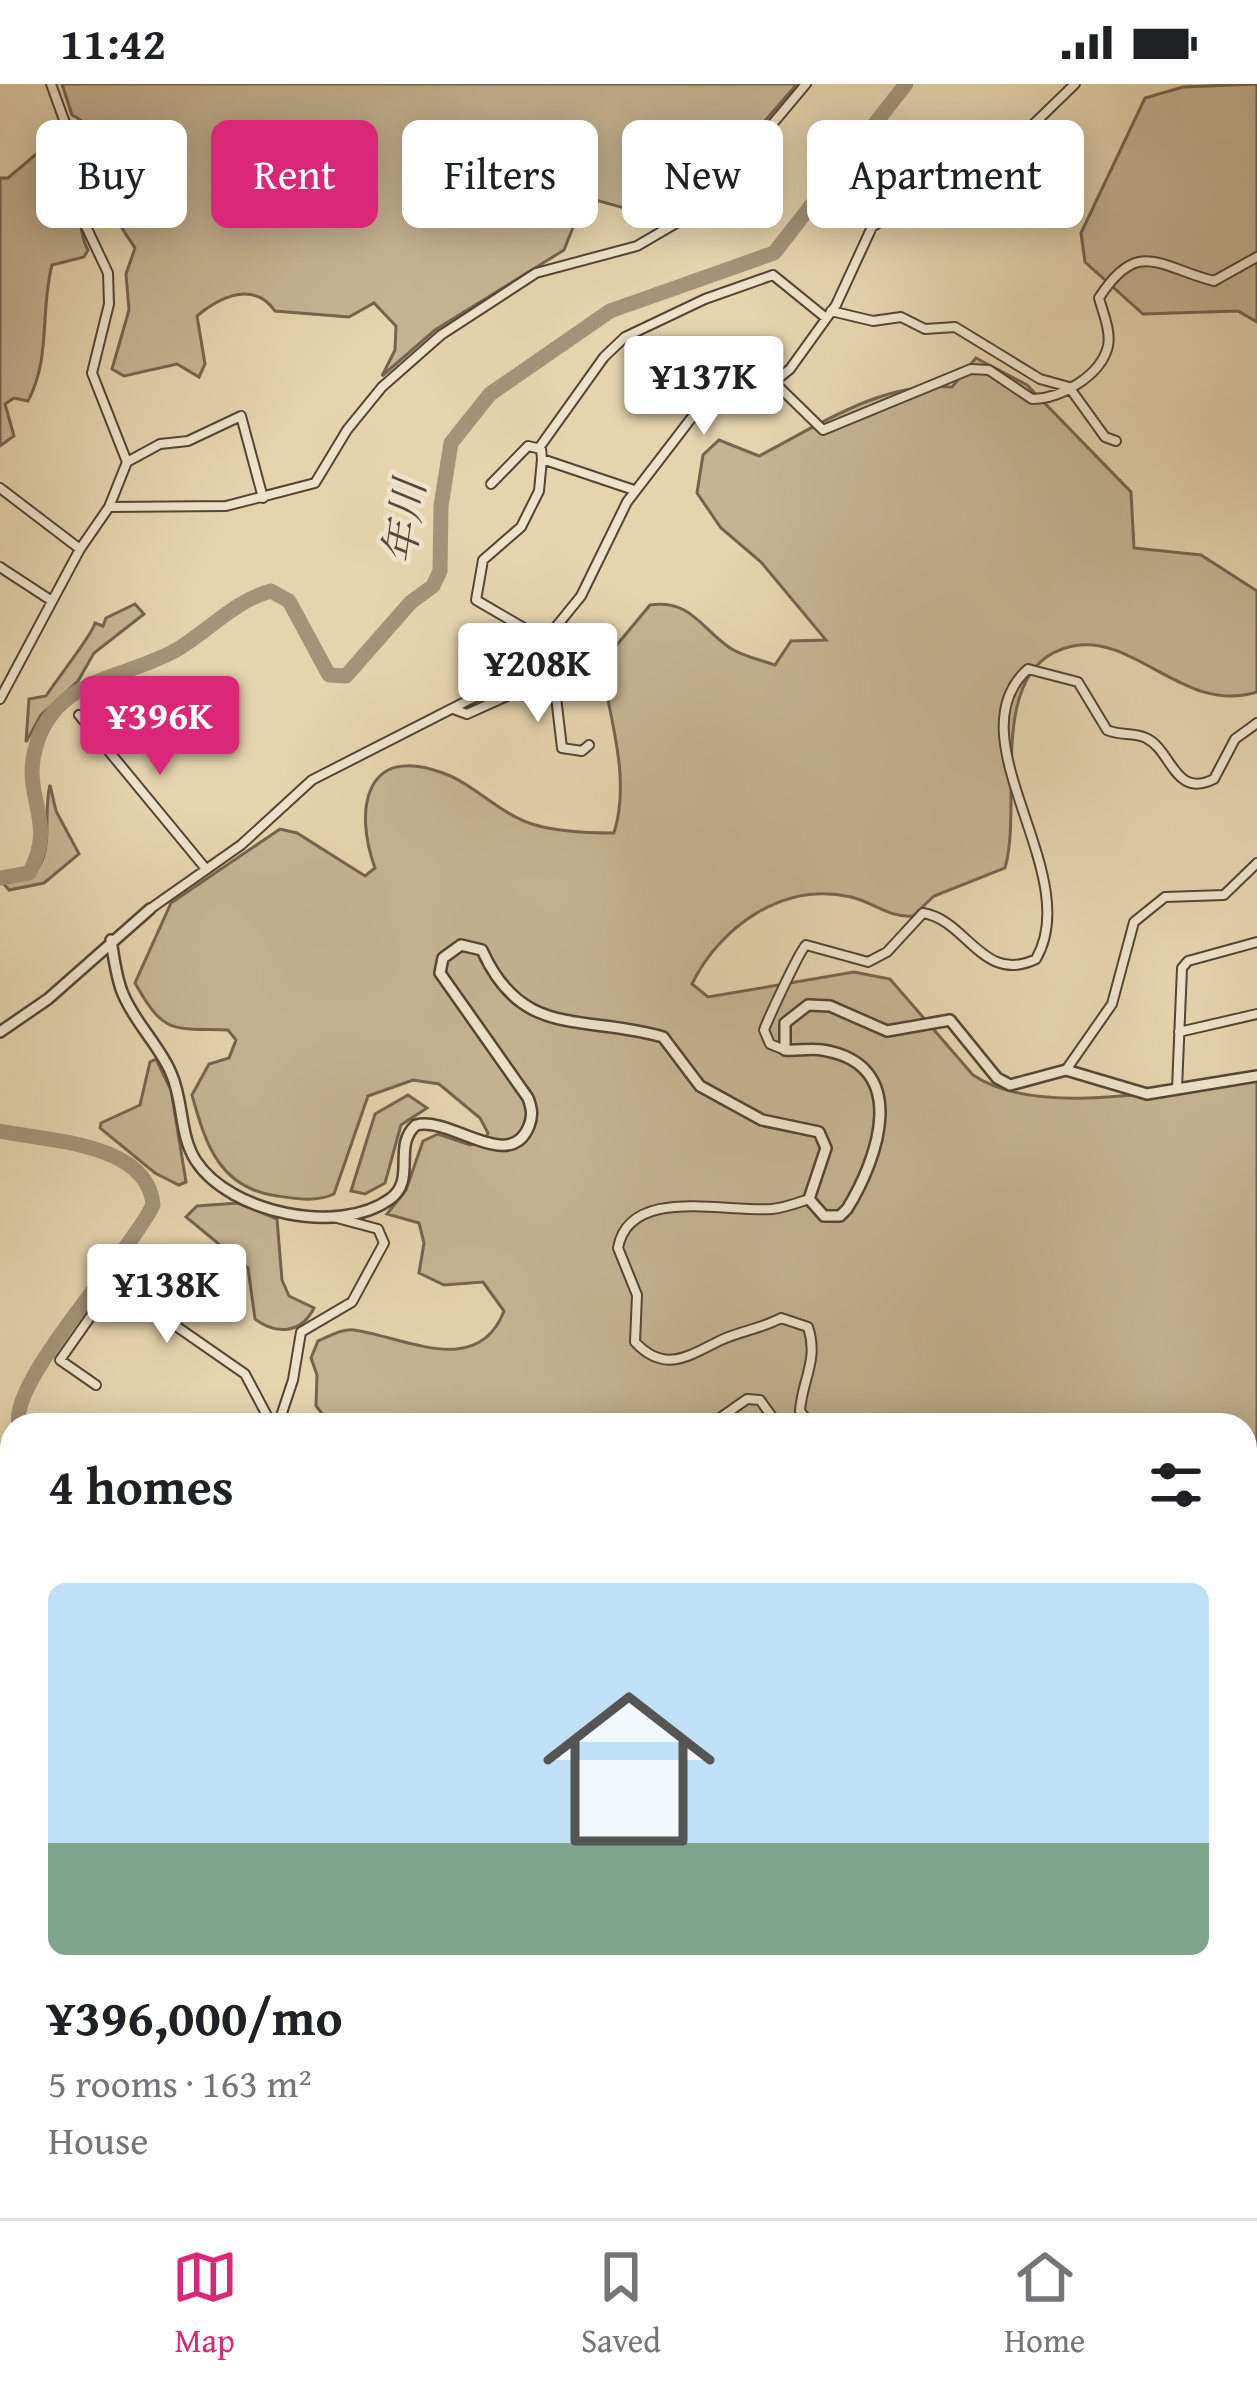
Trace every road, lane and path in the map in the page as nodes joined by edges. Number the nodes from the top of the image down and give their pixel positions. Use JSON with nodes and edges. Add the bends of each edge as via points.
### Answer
{"nodes":[{"id":1,"x":51,"y":84,"type":"edge"},
{"id":2,"x":806,"y":84,"type":"edge"},
{"id":3,"x":1075,"y":84,"type":"edge"},
{"id":4,"x":1257,"y":257,"type":"edge"},
{"id":5,"x":829,"y":314,"type":"junction"},
{"id":6,"x":774,"y":382,"type":"junction"},
{"id":7,"x":1071,"y":388,"type":"junction"},
{"id":8,"x":1116,"y":441,"type":"dead end"},
{"id":9,"x":540,"y":453,"type":"junction"},
{"id":10,"x":127,"y":462,"type":"junction"},
{"id":11,"x":490,"y":484,"type":"dead end"},
{"id":12,"x":0,"y":488,"type":"edge"},
{"id":13,"x":634,"y":490,"type":"junction"},
{"id":14,"x":263,"y":498,"type":"junction"},
{"id":15,"x":109,"y":507,"type":"junction"},
{"id":16,"x":80,"y":549,"type":"junction"},
{"id":17,"x":0,"y":566,"type":"edge"},
{"id":18,"x":52,"y":601,"type":"junction"},
{"id":19,"x":546,"y":641,"type":"junction"},
{"id":20,"x":0,"y":699,"type":"edge"},
{"id":21,"x":456,"y":710,"type":"junction"},
{"id":22,"x":79,"y":715,"type":"dead end"},
{"id":23,"x":1257,"y":724,"type":"edge"},
{"id":24,"x":589,"y":745,"type":"dead end"},
{"id":25,"x":1257,"y":863,"type":"edge"},
{"id":26,"x":206,"y":869,"type":"junction"},
{"id":27,"x":151,"y":909,"type":"joint"},
{"id":28,"x":111,"y":940,"type":"junction"},
{"id":29,"x":1257,"y":942,"type":"edge"},
{"id":30,"x":1257,"y":1014,"type":"edge"},
{"id":31,"x":0,"y":1032,"type":"edge"},
{"id":32,"x":1179,"y":1032,"type":"junction"},
{"id":33,"x":785,"y":1050,"type":"junction"},
{"id":34,"x":1066,"y":1070,"type":"junction"},
{"id":35,"x":1257,"y":1076,"type":"edge"},
{"id":36,"x":1177,"y":1090,"type":"junction"},
{"id":37,"x":809,"y":1199,"type":"junction"},
{"id":38,"x":331,"y":1216,"type":"junction"},
{"id":39,"x":96,"y":1385,"type":"dead end"},
{"id":40,"x":268,"y":1413,"type":"edge"},
{"id":41,"x":280,"y":1413,"type":"edge"},
{"id":42,"x":727,"y":1413,"type":"edge"},
{"id":43,"x":769,"y":1413,"type":"edge"},
{"id":44,"x":802,"y":1413,"type":"edge"}],
"edges":[{"from":1,"to":10,"type":"street","via":[[77,156],[82,218],[108,273],[92,373]]},
{"from":2,"to":14,"type":"street","via":[[702,208],[649,241],[536,273],[441,335],[382,387],[315,483]]},
{"from":3,"to":5,"type":"street","via":[[979,176],[916,199],[872,227]]},
{"from":4,"to":7,"type":"street","via":[[1214,281],[1153,260],[1122,269],[1099,298],[1106,353]]},
{"from":5,"to":6,"type":"street"},
{"from":5,"to":7,"type":"street","via":[[955,327],[1040,379]]},
{"from":5,"to":9,"type":"street","via":[[773,275],[632,333],[609,352]]},
{"from":6,"to":7,"type":"street","via":[[823,430],[971,369],[989,370],[1032,399]]},
{"from":6,"to":13,"type":"street","via":[[705,404]]},
{"from":7,"to":8,"type":"street"},
{"from":9,"to":11,"type":"street","via":[[524,448]]},
{"from":9,"to":13,"type":"street"},
{"from":9,"to":19,"type":"street","via":[[537,499],[519,531],[483,560],[476,600]]},
{"from":10,"to":14,"type":"street","via":[[242,416]]},
{"from":10,"to":15,"type":"street"},
{"from":12,"to":16,"type":"street"},
{"from":13,"to":19,"type":"street","via":[[581,596]]},
{"from":14,"to":15,"type":"street","via":[[202,508]]},
{"from":15,"to":16,"type":"street"},
{"from":16,"to":18,"type":"street"},
{"from":17,"to":18,"type":"street"},
{"from":18,"to":20,"type":"street"},
{"from":19,"to":21,"type":"street","via":[[517,676]]},
{"from":21,"to":24,"type":"street","via":[[467,715],[518,691],[548,689],[562,748],[582,752]]},
{"from":21,"to":26,"type":"street","via":[[312,780]]},
{"from":22,"to":26,"type":"street"},
{"from":23,"to":33,"type":"street","via":[[1235,740],[1214,778],[1193,783],[1143,736],[1107,730],[1078,682],[1028,669],[1016,680],[1002,729],[1051,913],[1036,959],[994,962],[923,913],[868,962],[806,945],[764,1030]]},
{"from":25,"to":34,"type":"street","via":[[1224,895],[1166,897],[1134,922],[1112,1004]]},
{"from":26,"to":27,"type":"street"},
{"from":27,"to":28,"type":"street"},
{"from":28,"to":31,"type":"street"},
{"from":28,"to":38,"type":"street","via":[[122,992],[171,1072],[187,1144],[205,1173],[257,1203]]},
{"from":29,"to":32,"type":"street","via":[[1188,961],[1179,978]]},
{"from":30,"to":32,"type":"street"},
{"from":32,"to":36,"type":"street"},
{"from":33,"to":34,"type":"street","via":[[789,1017],[816,1003],[887,1031],[950,1020],[1010,1084]]},
{"from":33,"to":37,"type":"street","via":[[821,1050],[853,1063],[870,1078],[882,1109],[871,1160],[847,1210],[824,1216]]},
{"from":34,"to":36,"type":"street","via":[[1135,1094]]},
{"from":35,"to":36,"type":"street"},
{"from":37,"to":38,"type":"street","via":[[826,1148],[819,1132],[762,1120],[700,1086],[663,1036],[532,1011],[504,992],[482,950],[466,945],[448,951],[440,973],[528,1098],[526,1132],[501,1147],[438,1123],[416,1125],[407,1133],[402,1184],[392,1198]]},
{"from":37,"to":44,"type":"street","via":[[776,1209],[646,1212],[624,1230],[618,1248],[637,1295],[635,1342],[646,1353],[678,1361],[781,1318],[808,1327],[812,1370]]},
{"from":38,"to":41,"type":"street","via":[[378,1229],[384,1243],[352,1302],[301,1332]]},
{"from":39,"to":40,"type":"street","via":[[60,1360],[114,1283],[245,1374]]},
{"from":42,"to":43,"type":"street","via":[[747,1399],[760,1400]]}]}
